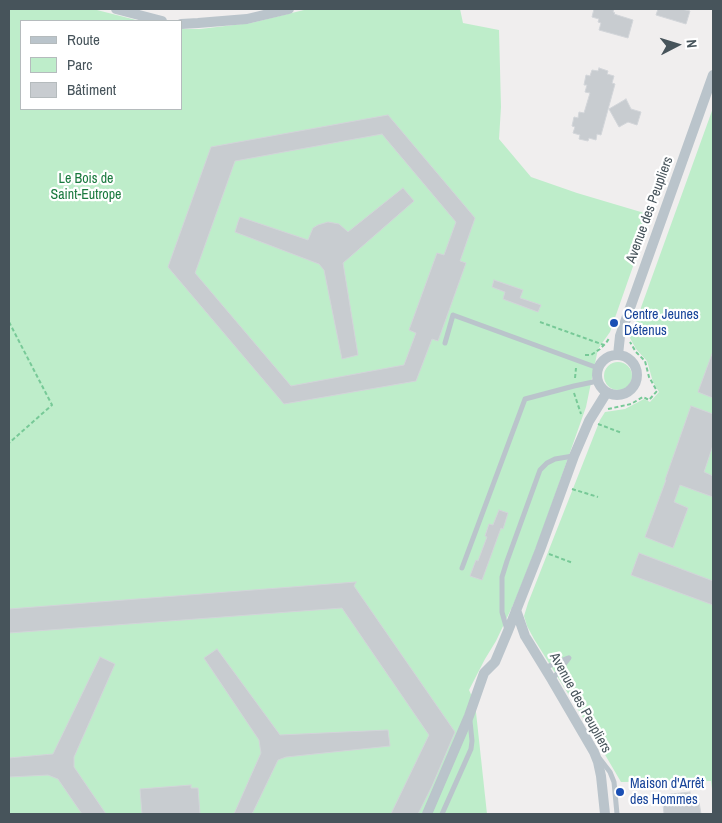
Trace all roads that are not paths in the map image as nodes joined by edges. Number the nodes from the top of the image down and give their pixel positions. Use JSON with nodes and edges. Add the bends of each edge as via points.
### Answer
{"nodes":[{"id":1,"x":116,"y":9,"type":"edge"},
{"id":2,"x":289,"y":9,"type":"edge"},
{"id":3,"x":158,"y":20,"type":"edge"},
{"id":4,"x":182,"y":24,"type":"edge"},
{"id":5,"x":713,"y":75,"type":"edge"},
{"id":6,"x":445,"y":343,"type":"dead end"},
{"id":7,"x":618,"y":355,"type":"junction"},
{"id":8,"x":598,"y":368,"type":"junction"},
{"id":9,"x":598,"y":382,"type":"junction"},
{"id":10,"x":607,"y":392,"type":"junction"},
{"id":11,"x":574,"y":456,"type":"junction"},
{"id":12,"x":462,"y":568,"type":"dead end"},
{"id":13,"x":516,"y":610,"type":"junction"},
{"id":14,"x":508,"y":631,"type":"junction"},
{"id":15,"x":544,"y":668,"type":"junction"},
{"id":16,"x":552,"y":680,"type":"junction"},
{"id":17,"x":469,"y":716,"type":"junction"},
{"id":18,"x":594,"y":752,"type":"junction"},
{"id":19,"x":427,"y":814,"type":"edge"},
{"id":20,"x":442,"y":814,"type":"edge"},
{"id":21,"x":605,"y":814,"type":"edge"},
{"id":22,"x":617,"y":814,"type":"edge"}],
"edges":[{"from":1,"to":3,"type":"street"},
{"from":2,"to":4,"type":"street","via":[[247,19]]},
{"from":5,"to":7,"type":"street","name":"Avenue des Peupliers","via":[[620,336]]},
{"from":6,"to":8,"type":"lane","via":[[453,315]]},
{"from":7,"to":8,"type":"street","via":[[606,358]]},
{"from":7,"to":10,"type":"street","via":[[634,364],[636,382],[620,395]]},
{"from":8,"to":9,"type":"street"},
{"from":9,"to":10,"type":"street"},
{"from":9,"to":12,"type":"lane","via":[[525,399]]},
{"from":10,"to":11,"type":"street","via":[[589,421]]},
{"from":11,"to":13,"type":"street"},
{"from":11,"to":14,"type":"lane","via":[[555,459],[540,470],[502,578],[502,612]]},
{"from":13,"to":14,"type":"street"},
{"from":13,"to":15,"type":"street","name":"Avenue des Peupliers","via":[[525,636]]},
{"from":14,"to":17,"type":"street","via":[[495,662],[484,674]]},
{"from":15,"to":16,"type":"street","name":"Avenue des Peupliers"},
{"from":15,"to":16,"type":"lane","via":[[569,658]]},
{"from":16,"to":18,"type":"street","name":"Avenue des Peupliers"},
{"from":17,"to":19,"type":"street"},
{"from":17,"to":20,"type":"lane","via":[[471,749]]},
{"from":18,"to":21,"type":"street","name":"Avenue des Peupliers","via":[[601,776]]},
{"from":18,"to":22,"type":"lane","via":[[614,782]]}]}
